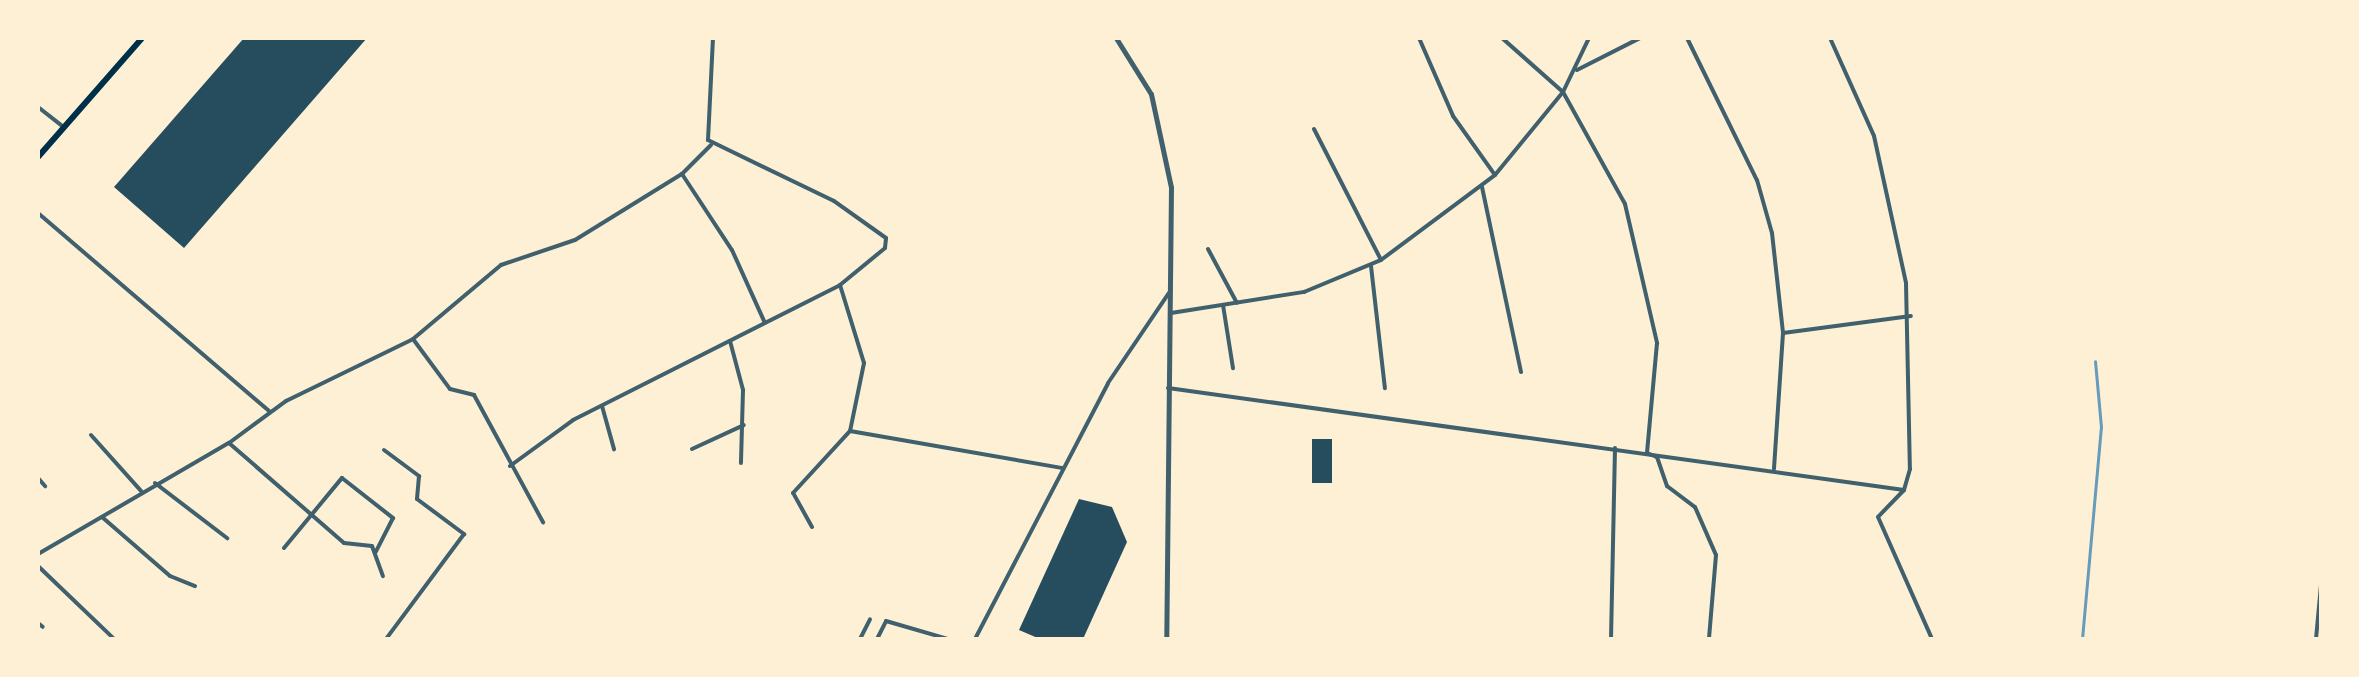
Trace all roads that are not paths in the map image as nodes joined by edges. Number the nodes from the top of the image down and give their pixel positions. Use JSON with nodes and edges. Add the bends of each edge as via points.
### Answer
{"nodes":[{"id":1,"x":142,"y":38,"type":"edge"},
{"id":2,"x":713,"y":38,"type":"edge"},
{"id":3,"x":1116,"y":38,"type":"edge"},
{"id":4,"x":1419,"y":38,"type":"edge"},
{"id":5,"x":1502,"y":38,"type":"edge"},
{"id":6,"x":1589,"y":38,"type":"edge"},
{"id":7,"x":1640,"y":38,"type":"edge"},
{"id":8,"x":1687,"y":38,"type":"edge"},
{"id":9,"x":1830,"y":38,"type":"edge"},
{"id":10,"x":1577,"y":70,"type":"junction"},
{"id":11,"x":1563,"y":92,"type":"junction"},
{"id":12,"x":38,"y":107,"type":"edge"},
{"id":13,"x":64,"y":127,"type":"junction"},
{"id":14,"x":1314,"y":129,"type":"dead end"},
{"id":15,"x":711,"y":145,"type":"junction"},
{"id":16,"x":38,"y":157,"type":"edge"},
{"id":17,"x":682,"y":174,"type":"junction"},
{"id":18,"x":1495,"y":175,"type":"junction"},
{"id":19,"x":1482,"y":187,"type":"junction"},
{"id":20,"x":38,"y":213,"type":"edge"},
{"id":21,"x":1208,"y":249,"type":"dead end"},
{"id":22,"x":1381,"y":260,"type":"junction"},
{"id":23,"x":1371,"y":266,"type":"junction"},
{"id":24,"x":840,"y":285,"type":"junction"},
{"id":25,"x":1171,"y":291,"type":"junction"},
{"id":26,"x":1237,"y":303,"type":"junction"},
{"id":27,"x":1223,"y":305,"type":"junction"},
{"id":28,"x":1171,"y":313,"type":"junction"},
{"id":29,"x":1911,"y":316,"type":"junction"},
{"id":30,"x":764,"y":322,"type":"junction"},
{"id":31,"x":1783,"y":333,"type":"junction"},
{"id":32,"x":413,"y":339,"type":"junction"},
{"id":33,"x":730,"y":341,"type":"junction"},
{"id":34,"x":1233,"y":368,"type":"dead end"},
{"id":35,"x":1521,"y":372,"type":"dead end"},
{"id":36,"x":1168,"y":388,"type":"junction"},
{"id":37,"x":1385,"y":388,"type":"dead end"},
{"id":38,"x":602,"y":406,"type":"junction"},
{"id":39,"x":269,"y":411,"type":"junction"},
{"id":40,"x":744,"y":425,"type":"junction"},
{"id":41,"x":850,"y":431,"type":"junction"},
{"id":42,"x":91,"y":435,"type":"dead end"},
{"id":43,"x":229,"y":443,"type":"junction"},
{"id":44,"x":1615,"y":448,"type":"junction"},
{"id":45,"x":614,"y":449,"type":"dead end"},
{"id":46,"x":692,"y":449,"type":"dead end"},
{"id":47,"x":384,"y":450,"type":"dead end"},
{"id":48,"x":1647,"y":453,"type":"junction"},
{"id":49,"x":741,"y":463,"type":"dead end"},
{"id":50,"x":510,"y":466,"type":"junction"},
{"id":51,"x":1063,"y":468,"type":"junction"},
{"id":52,"x":1774,"y":469,"type":"junction"},
{"id":53,"x":38,"y":478,"type":"edge"},
{"id":54,"x":155,"y":483,"type":"junction"},
{"id":55,"x":45,"y":486,"type":"dead end"},
{"id":56,"x":1904,"y":490,"type":"junction"},
{"id":57,"x":141,"y":491,"type":"junction"},
{"id":58,"x":314,"y":512,"type":"junction"},
{"id":59,"x":102,"y":517,"type":"junction"},
{"id":60,"x":543,"y":522,"type":"dead end"},
{"id":61,"x":812,"y":527,"type":"dead end"},
{"id":62,"x":227,"y":538,"type":"dead end"},
{"id":63,"x":284,"y":548,"type":"dead end"},
{"id":64,"x":376,"y":552,"type":"junction"},
{"id":65,"x":38,"y":554,"type":"edge"},
{"id":66,"x":38,"y":566,"type":"edge"},
{"id":67,"x":383,"y":576,"type":"dead end"},
{"id":68,"x":2321,"y":585,"type":"edge"},
{"id":69,"x":195,"y":586,"type":"dead end"},
{"id":70,"x":870,"y":619,"type":"dead end"},
{"id":71,"x":38,"y":623,"type":"edge"},
{"id":72,"x":43,"y":627,"type":"dead end"},
{"id":73,"x":114,"y":639,"type":"edge"},
{"id":74,"x":386,"y":639,"type":"edge"},
{"id":75,"x":860,"y":639,"type":"edge"},
{"id":76,"x":877,"y":639,"type":"edge"},
{"id":77,"x":948,"y":639,"type":"edge"},
{"id":78,"x":975,"y":639,"type":"edge"},
{"id":79,"x":1166,"y":639,"type":"edge"},
{"id":80,"x":1611,"y":639,"type":"edge"},
{"id":81,"x":1709,"y":639,"type":"edge"},
{"id":82,"x":1932,"y":639,"type":"edge"},
{"id":83,"x":2316,"y":639,"type":"edge"}],
"edges":[{"from":1,"to":13,"type":"main road"},
{"from":2,"to":15,"type":"street"},
{"from":3,"to":25,"type":"street","via":[[1151,94],[1165,140]]},
{"from":4,"to":18,"type":"street","via":[[1453,116]]},
{"from":5,"to":11,"type":"street"},
{"from":6,"to":10,"type":"street"},
{"from":7,"to":10,"type":"street"},
{"from":8,"to":31,"type":"street","via":[[1765,206]]},
{"from":9,"to":29,"type":"street","via":[[1874,136]]},
{"from":10,"to":11,"type":"street"},
{"from":11,"to":18,"type":"street"},
{"from":11,"to":48,"type":"street","via":[[1625,204],[1654,306],[1657,385]]},
{"from":12,"to":13,"type":"street"},
{"from":13,"to":16,"type":"main road"},
{"from":14,"to":22,"type":"street"},
{"from":15,"to":17,"type":"street"},
{"from":15,"to":24,"type":"street","via":[[789,176],[886,238],[873,261]]},
{"from":17,"to":30,"type":"street","via":[[732,250]]},
{"from":17,"to":32,"type":"street","via":[[568,244],[501,265]]},
{"from":18,"to":19,"type":"street"},
{"from":19,"to":22,"type":"street"},
{"from":19,"to":35,"type":"street"},
{"from":20,"to":39,"type":"street"},
{"from":21,"to":26,"type":"street"},
{"from":22,"to":23,"type":"street"},
{"from":23,"to":26,"type":"street","via":[[1304,292]]},
{"from":23,"to":37,"type":"street"},
{"from":24,"to":30,"type":"street"},
{"from":24,"to":41,"type":"street","via":[[864,363]]},
{"from":25,"to":28,"type":"street"},
{"from":25,"to":51,"type":"street","via":[[1108,383]]},
{"from":26,"to":27,"type":"street"},
{"from":27,"to":28,"type":"street"},
{"from":27,"to":34,"type":"street"},
{"from":28,"to":36,"type":"street"},
{"from":29,"to":31,"type":"street"},
{"from":29,"to":56,"type":"street"},
{"from":30,"to":33,"type":"street"},
{"from":31,"to":52,"type":"street"},
{"from":32,"to":39,"type":"street"},
{"from":32,"to":50,"type":"street","via":[[450,389],[474,395]]},
{"from":33,"to":38,"type":"street"},
{"from":33,"to":40,"type":"street"},
{"from":36,"to":44,"type":"street"},
{"from":36,"to":79,"type":"street"},
{"from":38,"to":45,"type":"street"},
{"from":38,"to":50,"type":"street"},
{"from":39,"to":43,"type":"street"},
{"from":40,"to":46,"type":"street"},
{"from":40,"to":49,"type":"street"},
{"from":41,"to":51,"type":"street"},
{"from":41,"to":61,"type":"street","via":[[793,493]]},
{"from":42,"to":57,"type":"street"},
{"from":43,"to":54,"type":"street"},
{"from":43,"to":58,"type":"street"},
{"from":44,"to":48,"type":"street"},
{"from":44,"to":80,"type":"street"},
{"from":47,"to":74,"type":"street","via":[[419,476],[417,499],[464,534]]},
{"from":48,"to":52,"type":"street"},
{"from":48,"to":81,"type":"street","via":[[1657,457],[1667,486],[1695,507],[1720,572]]},
{"from":50,"to":60,"type":"street"},
{"from":51,"to":78,"type":"street"},
{"from":52,"to":56,"type":"street"},
{"from":53,"to":55,"type":"street"},
{"from":54,"to":57,"type":"street"},
{"from":54,"to":62,"type":"street"},
{"from":56,"to":82,"type":"street","via":[[1880,512],[1879,529]]},
{"from":57,"to":59,"type":"street"},
{"from":58,"to":63,"type":"street"},
{"from":58,"to":64,"type":"street","via":[[344,543],[368,543]]},
{"from":58,"to":64,"type":"street","via":[[345,479],[393,518]]},
{"from":59,"to":65,"type":"street"},
{"from":59,"to":69,"type":"street","via":[[170,576]]},
{"from":64,"to":67,"type":"street"},
{"from":66,"to":73,"type":"street"},
{"from":68,"to":83,"type":"street"},
{"from":70,"to":75,"type":"street"},
{"from":71,"to":72,"type":"street"},
{"from":76,"to":77,"type":"street","via":[[886,621]]}]}
